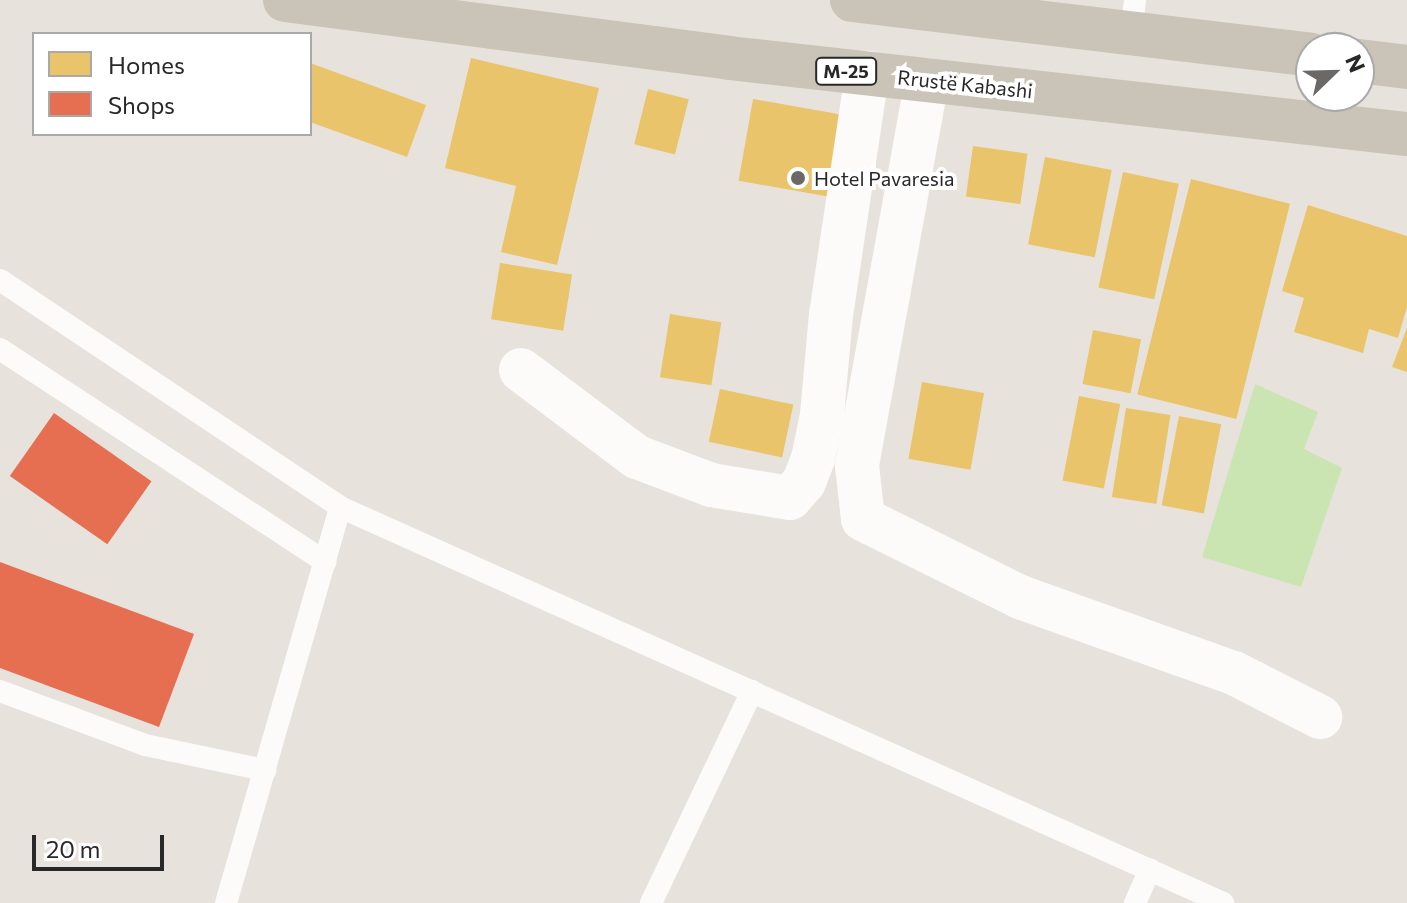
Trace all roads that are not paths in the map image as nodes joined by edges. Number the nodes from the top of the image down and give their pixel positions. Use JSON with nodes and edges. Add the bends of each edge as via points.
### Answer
{"nodes":[{"id":1,"x":285,"y":0,"type":"edge"},
{"id":2,"x":861,"y":1,"type":"edge"},
{"id":3,"x":1133,"y":17,"type":"edge"},
{"id":4,"x":1295,"y":52,"type":"edge"},
{"id":5,"x":1375,"y":63,"type":"edge"},
{"id":6,"x":1407,"y":67,"type":"edge"},
{"id":7,"x":867,"y":73,"type":"junction"},
{"id":8,"x":927,"y":80,"type":"junction"},
{"id":9,"x":1407,"y":134,"type":"edge"},
{"id":10,"x":0,"y":280,"type":"edge"},
{"id":11,"x":0,"y":349,"type":"edge"},
{"id":12,"x":521,"y":370,"type":"dead end"},
{"id":13,"x":340,"y":507,"type":"junction"},
{"id":14,"x":325,"y":562,"type":"junction"},
{"id":15,"x":0,"y":691,"type":"edge"},
{"id":16,"x":752,"y":691,"type":"junction"},
{"id":17,"x":1320,"y":717,"type":"dead end"},
{"id":18,"x":265,"y":770,"type":"junction"},
{"id":19,"x":1150,"y":869,"type":"junction"},
{"id":20,"x":226,"y":903,"type":"edge"},
{"id":21,"x":651,"y":903,"type":"edge"},
{"id":22,"x":1135,"y":903,"type":"edge"},
{"id":23,"x":1223,"y":903,"type":"edge"}],
"edges":[{"from":1,"to":7,"type":"main road","name":"Rrustë Kabashi","number":"M-25"},
{"from":2,"to":3,"type":"main road"},
{"from":3,"to":4,"type":"main road"},
{"from":5,"to":6,"type":"main road"},
{"from":7,"to":8,"type":"main road","name":"Rrustë Kabashi","number":"M-25"},
{"from":7,"to":12,"type":"street","via":[[831,315],[822,415],[813,459],[790,498],[711,485],[637,457]]},
{"from":8,"to":9,"type":"main road","name":"Rrustë Kabashi","number":"M-25"},
{"from":8,"to":17,"type":"street","via":[[857,466],[863,519],[1020,597],[1234,673]]},
{"from":10,"to":13,"type":"lane"},
{"from":11,"to":14,"type":"lane"},
{"from":13,"to":14,"type":"lane"},
{"from":13,"to":16,"type":"lane"},
{"from":14,"to":18,"type":"lane"},
{"from":15,"to":18,"type":"lane","via":[[145,745]]},
{"from":16,"to":19,"type":"lane"},
{"from":16,"to":21,"type":"lane"},
{"from":18,"to":20,"type":"lane"},
{"from":19,"to":22,"type":"lane"},
{"from":19,"to":23,"type":"lane"}]}
